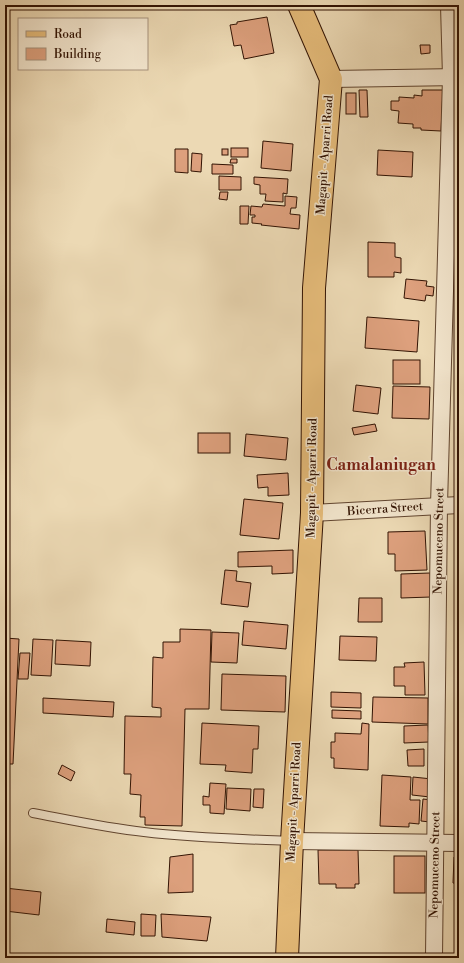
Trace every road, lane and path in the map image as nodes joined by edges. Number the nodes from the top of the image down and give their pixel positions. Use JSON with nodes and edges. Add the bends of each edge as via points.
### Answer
{"nodes":[{"id":1,"x":299,"y":5,"type":"edge"},
{"id":2,"x":449,"y":5,"type":"edge"},
{"id":3,"x":455,"y":77,"type":"edge"},
{"id":4,"x":330,"y":79,"type":"junction"},
{"id":5,"x":440,"y":505,"type":"junction"},
{"id":6,"x":459,"y":505,"type":"edge"},
{"id":7,"x":312,"y":513,"type":"junction"},
{"id":8,"x":33,"y":813,"type":"dead end"},
{"id":9,"x":292,"y":841,"type":"junction"},
{"id":10,"x":436,"y":842,"type":"junction"},
{"id":11,"x":459,"y":843,"type":"edge"},
{"id":12,"x":287,"y":958,"type":"edge"},
{"id":13,"x":434,"y":958,"type":"edge"}],
"edges":[{"from":1,"to":4,"type":"main road","name":"Magapit - Aparri Road"},
{"from":2,"to":3,"type":"street","name":"Nepomuceno Street"},
{"from":3,"to":4,"type":"street"},
{"from":3,"to":5,"type":"street","name":"Nepomuceno Street"},
{"from":4,"to":7,"type":"main road","name":"Magapit - Aparri Road","via":[[314,288]]},
{"from":5,"to":6,"type":"street","name":"Bicerra Street"},
{"from":5,"to":7,"type":"street","name":"Bicerra Street"},
{"from":5,"to":10,"type":"street","name":"Nepomuceno Street"},
{"from":7,"to":9,"type":"main road","name":"Magapit - Aparri Road"},
{"from":8,"to":9,"type":"lane","via":[[143,832]]},
{"from":9,"to":10,"type":"street"},
{"from":9,"to":12,"type":"main road","name":"Magapit - Aparri Road"},
{"from":10,"to":11,"type":"street"},
{"from":10,"to":13,"type":"street","name":"Nepomuceno Street"}]}
